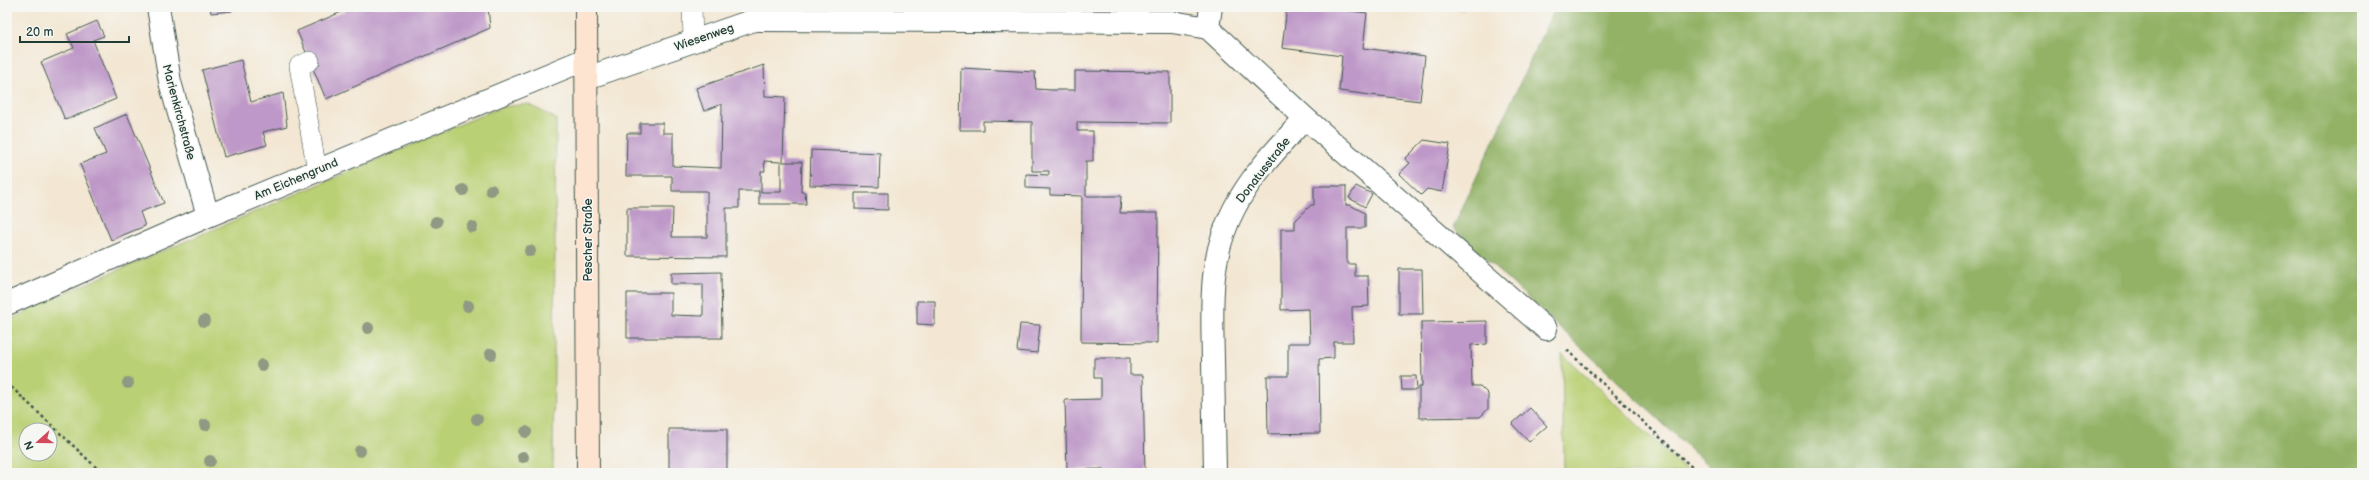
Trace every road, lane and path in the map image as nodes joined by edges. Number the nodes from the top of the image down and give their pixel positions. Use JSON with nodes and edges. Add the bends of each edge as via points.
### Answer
{"nodes":[{"id":1,"x":158,"y":7,"type":"edge"},
{"id":2,"x":586,"y":7,"type":"edge"},
{"id":3,"x":692,"y":7,"type":"edge"},
{"id":4,"x":1211,"y":7,"type":"edge"},
{"id":5,"x":1208,"y":28,"type":"junction"},
{"id":6,"x":693,"y":41,"type":"junction"},
{"id":7,"x":310,"y":61,"type":"dead end"},
{"id":8,"x":587,"y":68,"type":"junction"},
{"id":9,"x":1305,"y":118,"type":"junction"},
{"id":10,"x":317,"y":171,"type":"junction"},
{"id":11,"x":208,"y":216,"type":"junction"},
{"id":12,"x":7,"y":304,"type":"edge"},
{"id":13,"x":1546,"y":329,"type":"joint"},
{"id":14,"x":7,"y":383,"type":"edge"},
{"id":15,"x":102,"y":473,"type":"edge"},
{"id":16,"x":588,"y":473,"type":"edge"},
{"id":17,"x":1215,"y":473,"type":"edge"},
{"id":18,"x":1698,"y":473,"type":"edge"}],
"edges":[{"from":1,"to":11,"type":"street","name":"Marienkirchstraße","via":[[170,82]]},
{"from":2,"to":8,"type":"main road","name":"Pescher Straße"},
{"from":3,"to":6,"type":"lane"},
{"from":4,"to":5,"type":"street"},
{"from":5,"to":6,"type":"street","name":"Wiesenweg","via":[[1172,22],[754,20]]},
{"from":5,"to":9,"type":"street"},
{"from":6,"to":8,"type":"street","name":"Wiesenweg"},
{"from":7,"to":10,"type":"lane","via":[[299,66]]},
{"from":8,"to":10,"type":"street","name":"Am Eichengrund"},
{"from":8,"to":16,"type":"main road","name":"Pescher Straße"},
{"from":9,"to":13,"type":"street"},
{"from":9,"to":17,"type":"street","name":"Donatusstraße","via":[[1239,199],[1216,253],[1212,292]]},
{"from":10,"to":11,"type":"street","name":"Am Eichengrund"},
{"from":11,"to":12,"type":"street","name":"Am Eichengrund"},
{"from":13,"to":18,"type":"path"},
{"from":14,"to":15,"type":"path"}]}
